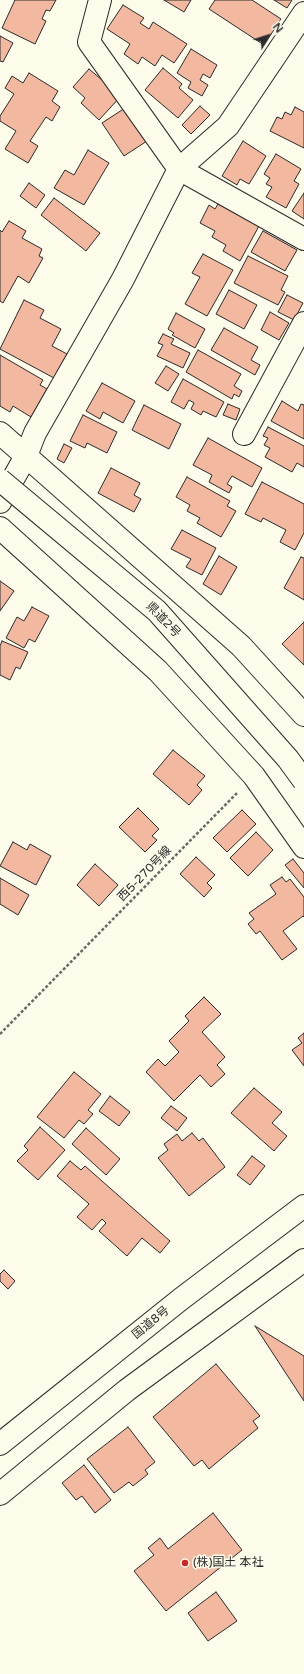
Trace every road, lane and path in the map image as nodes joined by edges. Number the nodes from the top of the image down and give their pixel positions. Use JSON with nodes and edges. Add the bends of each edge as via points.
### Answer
{"nodes":[{"id":1,"x":100,"y":0,"type":"edge"},
{"id":2,"x":304,"y":13,"type":"edge"},
{"id":3,"x":179,"y":169,"type":"junction"},
{"id":4,"x":304,"y":239,"type":"edge"},
{"id":5,"x":304,"y":323,"type":"edge"},
{"id":6,"x":0,"y":433,"type":"edge"},
{"id":7,"x":244,"y":434,"type":"dead end"},
{"id":8,"x":26,"y":456,"type":"junction"},
{"id":9,"x":0,"y":480,"type":"edge"},
{"id":10,"x":0,"y":502,"type":"edge"},
{"id":11,"x":0,"y":528,"type":"edge"},
{"id":12,"x":304,"y":715,"type":"edge"},
{"id":13,"x":254,"y":776,"type":"junction"},
{"id":14,"x":304,"y":781,"type":"edge"},
{"id":15,"x":304,"y":847,"type":"edge"},
{"id":16,"x":0,"y":1034,"type":"edge"},
{"id":17,"x":304,"y":1206,"type":"edge"},
{"id":18,"x":304,"y":1260,"type":"edge"},
{"id":19,"x":0,"y":1444,"type":"edge"},
{"id":20,"x":0,"y":1494,"type":"edge"}],
"edges":[{"from":1,"to":3,"type":"main road","via":[[89,42]]},
{"from":2,"to":3,"type":"main road","via":[[228,126]]},
{"from":3,"to":4,"type":"main road"},
{"from":3,"to":8,"type":"main road","via":[[123,279],[35,433]]},
{"from":5,"to":7,"type":"main road"},
{"from":6,"to":8,"type":"main road"},
{"from":8,"to":10,"type":"main road"},
{"from":8,"to":12,"type":"main road","via":[[241,646]]},
{"from":9,"to":14,"type":"main road","name":"県道2号","bridge":true,"via":[[157,611],[288,759]]},
{"from":11,"to":13,"type":"main road","via":[[158,671]]},
{"from":13,"to":15,"type":"main road"},
{"from":13,"to":16,"type":"path","name":"西5-270号線"},
{"from":17,"to":19,"type":"main road","name":"国道8号","via":[[180,1299]]},
{"from":18,"to":20,"type":"main road","via":[[127,1390]]}]}
